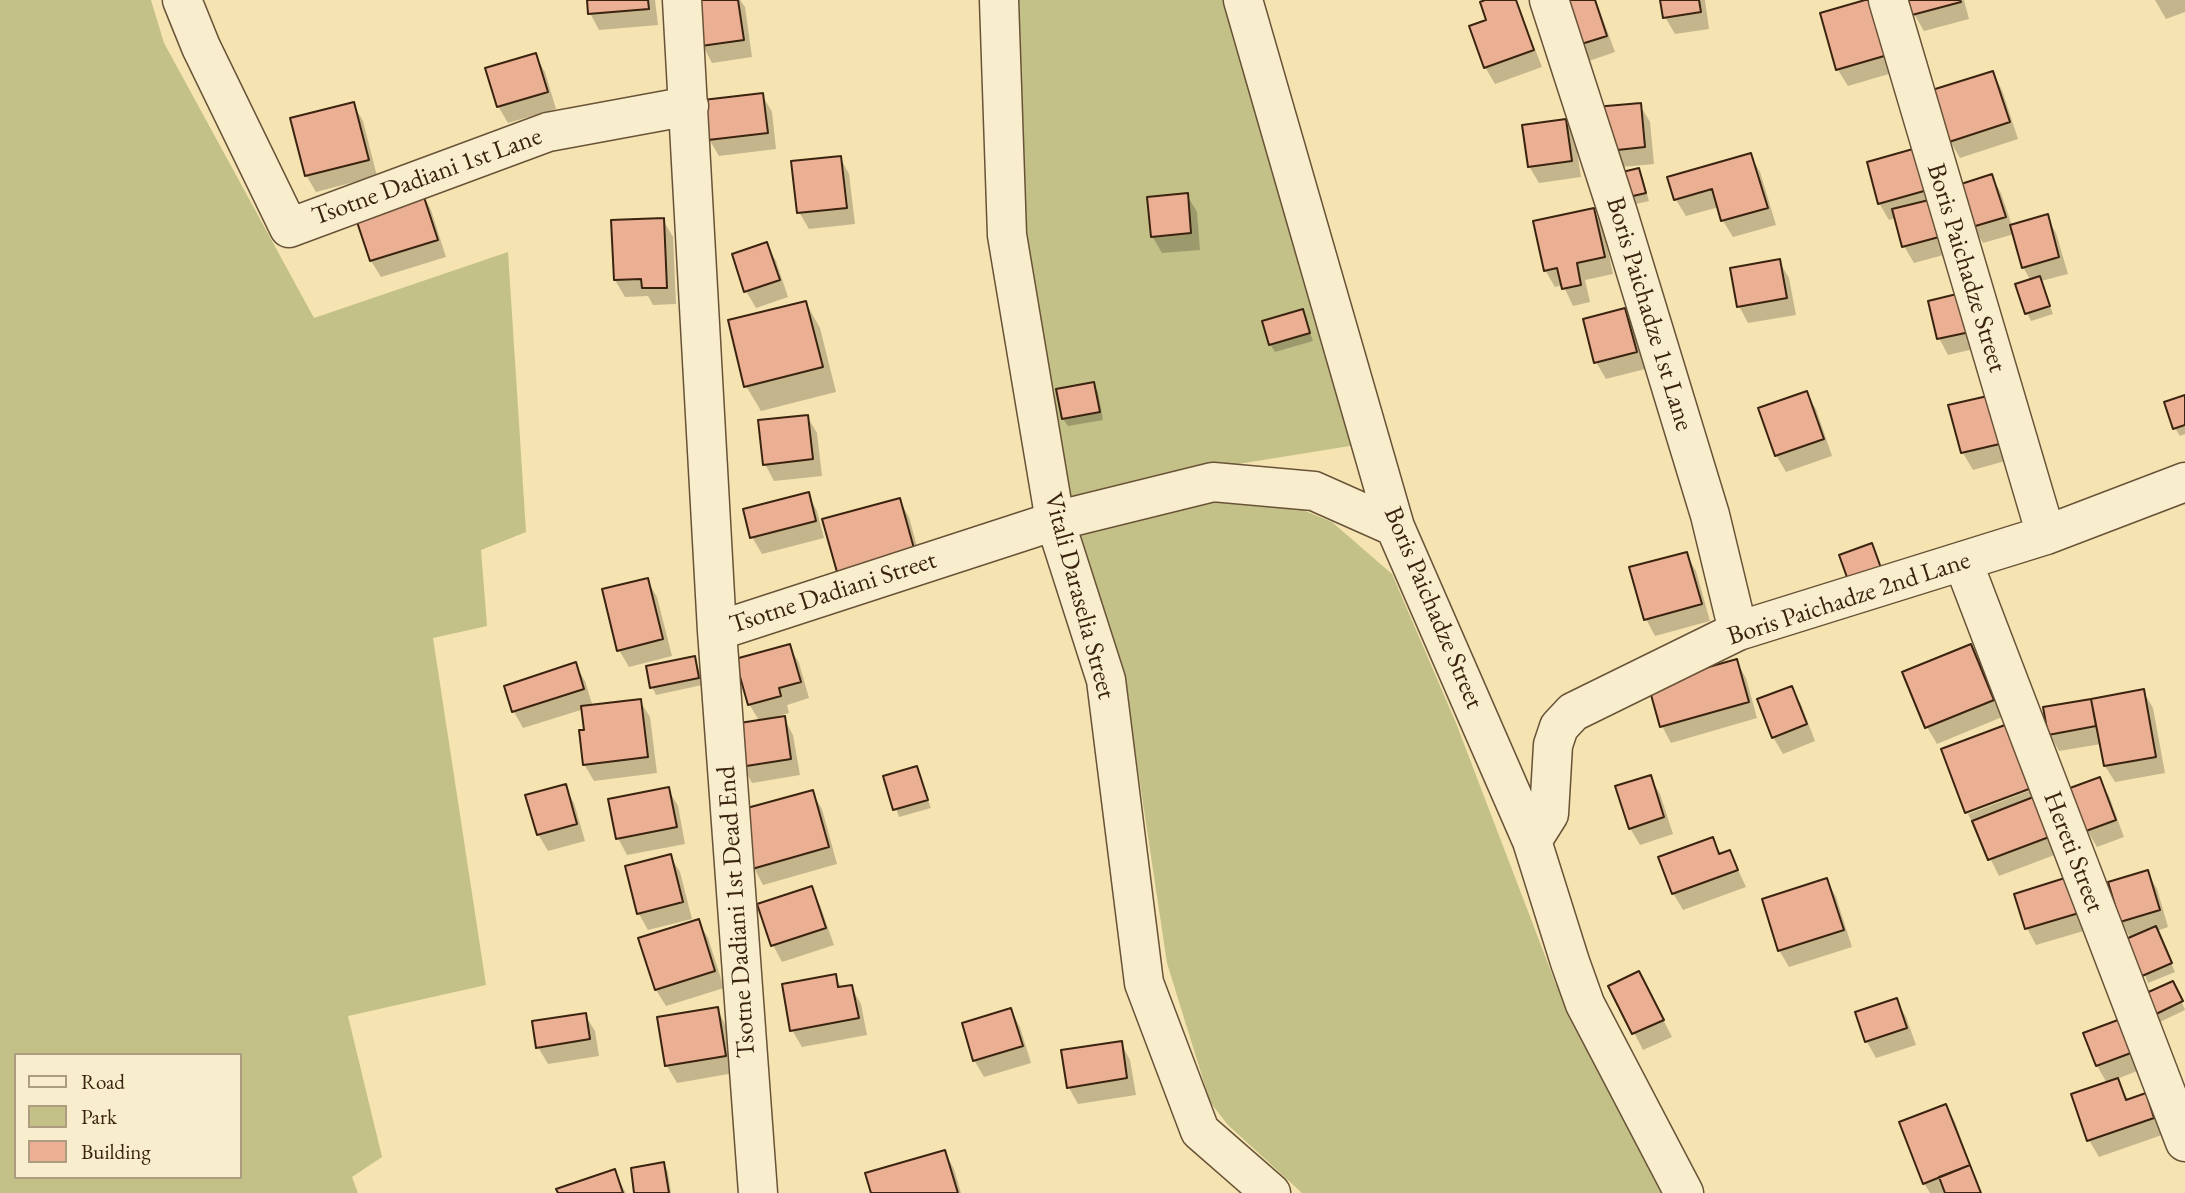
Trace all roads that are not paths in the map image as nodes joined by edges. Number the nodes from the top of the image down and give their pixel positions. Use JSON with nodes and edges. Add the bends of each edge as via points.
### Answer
{"nodes":[{"id":1,"x":182,"y":0,"type":"edge"},
{"id":2,"x":682,"y":0,"type":"edge"},
{"id":3,"x":999,"y":0,"type":"edge"},
{"id":4,"x":1244,"y":0,"type":"edge"},
{"id":5,"x":1549,"y":0,"type":"edge"},
{"id":6,"x":1888,"y":0,"type":"edge"},
{"id":7,"x":689,"y":106,"type":"junction"},
{"id":8,"x":2185,"y":482,"type":"edge"},
{"id":9,"x":1055,"y":521,"type":"junction"},
{"id":10,"x":1395,"y":527,"type":"junction"},
{"id":11,"x":2046,"y":535,"type":"junction"},
{"id":12,"x":1963,"y":562,"type":"junction"},
{"id":13,"x":717,"y":631,"type":"junction"},
{"id":14,"x":1738,"y":631,"type":"junction"},
{"id":15,"x":1532,"y":841,"type":"junction"},
{"id":16,"x":2185,"y":1142,"type":"edge"},
{"id":17,"x":758,"y":1193,"type":"edge"},
{"id":18,"x":1270,"y":1193,"type":"edge"},
{"id":19,"x":1684,"y":1193,"type":"edge"}],
"edges":[{"from":1,"to":7,"type":"street","name":"Tsotne Dadiani 1st Lane","via":[[289,228],[548,132]]},
{"from":2,"to":7,"type":"street","name":"Tsotne Dadiani Street"},
{"from":3,"to":9,"type":"street","name":"Vitali Daraselia Street","via":[[1007,235]]},
{"from":4,"to":10,"type":"street","name":"Boris Paichadze Street"},
{"from":5,"to":14,"type":"street","name":"Boris Paichadze 1st Lane","via":[[1710,515]]},
{"from":6,"to":11,"type":"street","name":"Boris Paichadze Street"},
{"from":7,"to":13,"type":"street","name":"Tsotne Dadiani Street"},
{"from":8,"to":11,"type":"street","name":"Boris Paichadze 2nd Lane"},
{"from":9,"to":10,"type":"street","name":"Tsotne Dadiani Street","via":[[1213,482],[1314,491]]},
{"from":9,"to":13,"type":"street","name":"Tsotne Dadiani Street"},
{"from":9,"to":18,"type":"street","name":"Vitali Daraselia Street","via":[[1106,680],[1144,983],[1200,1131]]},
{"from":10,"to":15,"type":"street","name":"Boris Paichadze Street"},
{"from":11,"to":12,"type":"street","name":"Boris Paichadze 2nd Lane"},
{"from":12,"to":14,"type":"street","name":"Boris Paichadze 2nd Lane"},
{"from":12,"to":16,"type":"street","name":"Hereti Street"},
{"from":13,"to":17,"type":"street","name":"Tsotne Dadiani 1st Dead End"},
{"from":14,"to":15,"type":"street","name":"Boris Paichadze 2nd Lane","via":[[1573,712],[1559,727],[1553,745],[1549,814]]},
{"from":15,"to":19,"type":"street","name":"Boris Paichadze Street","via":[[1585,1003]]}]}
